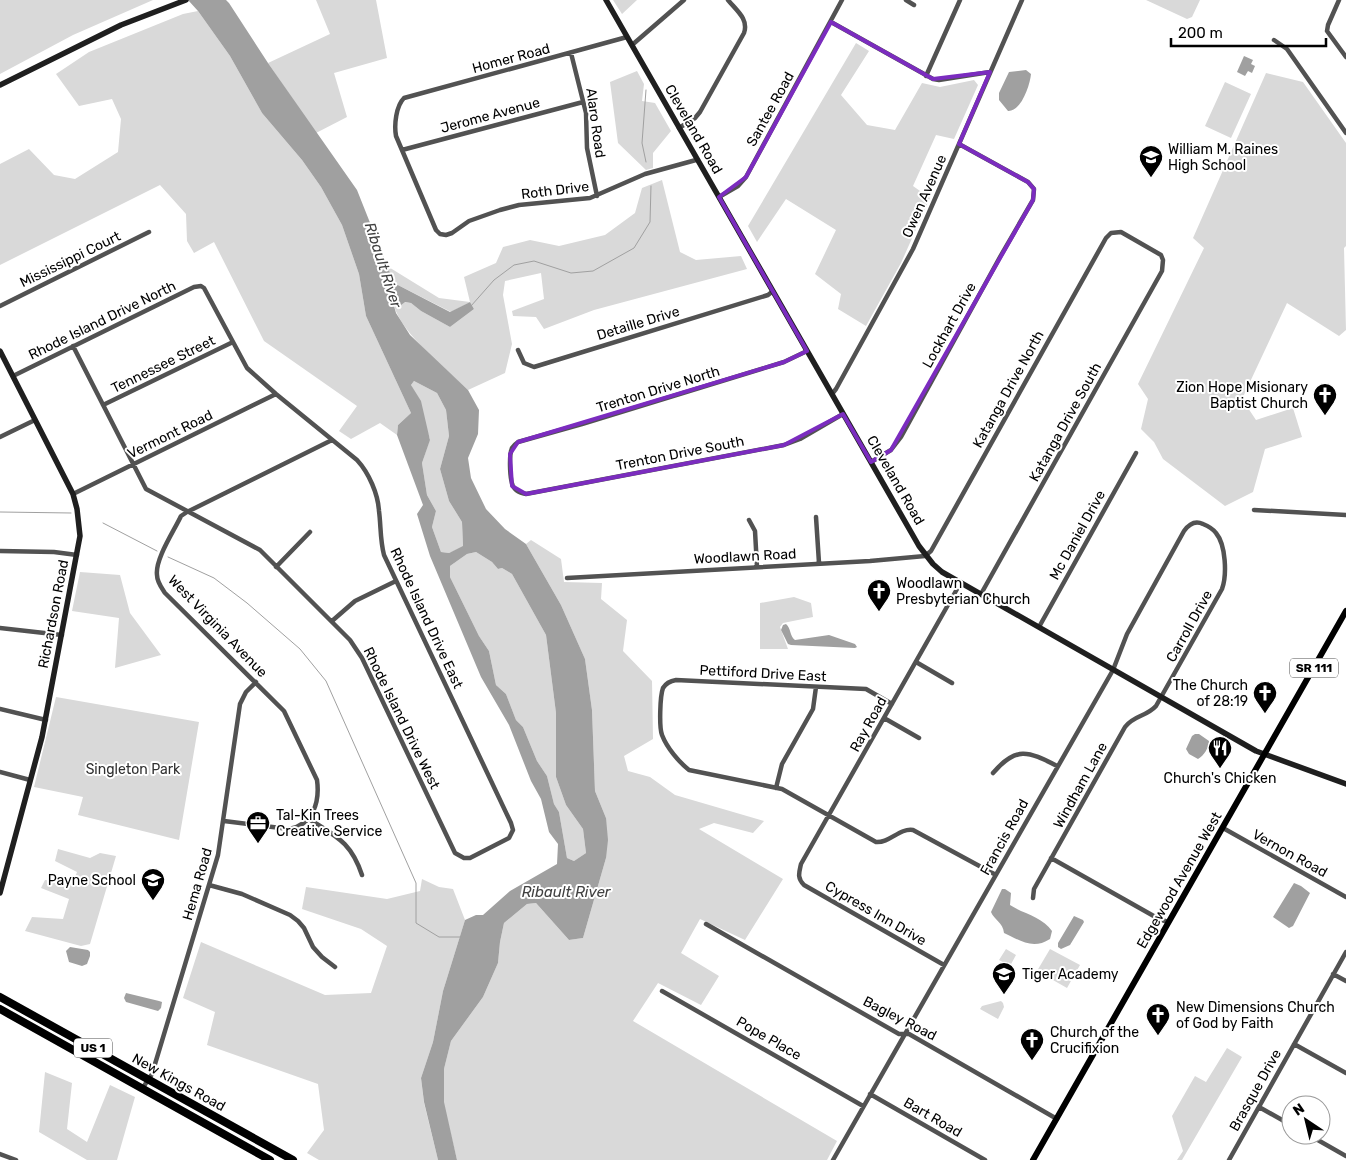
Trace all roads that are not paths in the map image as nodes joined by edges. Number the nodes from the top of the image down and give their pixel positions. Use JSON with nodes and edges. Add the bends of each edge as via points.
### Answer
{"nodes":[{"id":1,"x":186,"y":0,"type":"edge"},
{"id":2,"x":606,"y":0,"type":"edge"},
{"id":3,"x":684,"y":0,"type":"edge"},
{"id":4,"x":728,"y":0,"type":"edge"},
{"id":5,"x":842,"y":0,"type":"edge"},
{"id":6,"x":906,"y":0,"type":"edge"},
{"id":7,"x":960,"y":0,"type":"edge"},
{"id":8,"x":1022,"y":0,"type":"edge"},
{"id":9,"x":1339,"y":0,"type":"edge"},
{"id":10,"x":914,"y":5,"type":"dead end"},
{"id":11,"x":831,"y":22,"type":"junction"},
{"id":12,"x":627,"y":37,"type":"junction"},
{"id":13,"x":1274,"y":40,"type":"dead end"},
{"id":14,"x":632,"y":45,"type":"junction"},
{"id":15,"x":571,"y":53,"type":"junction"},
{"id":16,"x":1346,"y":58,"type":"edge"},
{"id":17,"x":990,"y":72,"type":"junction"},
{"id":18,"x":926,"y":76,"type":"junction"},
{"id":19,"x":0,"y":85,"type":"edge"},
{"id":20,"x":583,"y":102,"type":"junction"},
{"id":21,"x":679,"y":128,"type":"junction"},
{"id":22,"x":1346,"y":133,"type":"edge"},
{"id":23,"x":959,"y":144,"type":"junction"},
{"id":24,"x":402,"y":150,"type":"junction"},
{"id":25,"x":696,"y":160,"type":"junction"},
{"id":26,"x":597,"y":196,"type":"junction"},
{"id":27,"x":719,"y":197,"type":"junction"},
{"id":28,"x":149,"y":232,"type":"dead end"},
{"id":29,"x":1111,"y":233,"type":"joint"},
{"id":30,"x":201,"y":286,"type":"joint"},
{"id":31,"x":773,"y":291,"type":"junction"},
{"id":32,"x":0,"y":306,"type":"edge"},
{"id":33,"x":232,"y":342,"type":"junction"},
{"id":34,"x":73,"y":346,"type":"junction"},
{"id":35,"x":518,"y":350,"type":"dead end"},
{"id":36,"x":807,"y":351,"type":"junction"},
{"id":37,"x":1,"y":355,"type":"edge"},
{"id":38,"x":13,"y":376,"type":"junction"},
{"id":39,"x":276,"y":394,"type":"junction"},
{"id":40,"x":832,"y":394,"type":"junction"},
{"id":41,"x":103,"y":405,"type":"junction"},
{"id":42,"x":843,"y":414,"type":"junction"},
{"id":43,"x":35,"y":420,"type":"junction"},
{"id":44,"x":0,"y":438,"type":"edge"},
{"id":45,"x":332,"y":440,"type":"junction"},
{"id":46,"x":1136,"y":453,"type":"dead end"},
{"id":47,"x":871,"y":462,"type":"junction"},
{"id":48,"x":132,"y":464,"type":"junction"},
{"id":49,"x":516,"y":490,"type":"joint"},
{"id":50,"x":73,"y":494,"type":"junction"},
{"id":51,"x":1254,"y":510,"type":"dead end"},
{"id":52,"x":187,"y":512,"type":"junction"},
{"id":53,"x":1346,"y":514,"type":"edge"},
{"id":54,"x":816,"y":517,"type":"dead end"},
{"id":55,"x":749,"y":520,"type":"dead end"},
{"id":56,"x":1191,"y":524,"type":"joint"},
{"id":57,"x":310,"y":532,"type":"dead end"},
{"id":58,"x":0,"y":551,"type":"edge"},
{"id":59,"x":77,"y":555,"type":"junction"},
{"id":60,"x":925,"y":556,"type":"junction"},
{"id":61,"x":819,"y":564,"type":"junction"},
{"id":62,"x":276,"y":566,"type":"junction"},
{"id":63,"x":757,"y":567,"type":"junction"},
{"id":64,"x":567,"y":578,"type":"dead end"},
{"id":65,"x":396,"y":581,"type":"junction"},
{"id":66,"x":961,"y":582,"type":"junction"},
{"id":67,"x":981,"y":594,"type":"junction"},
{"id":68,"x":1346,"y":612,"type":"edge"},
{"id":69,"x":332,"y":621,"type":"junction"},
{"id":70,"x":1039,"y":627,"type":"junction"},
{"id":71,"x":0,"y":628,"type":"edge"},
{"id":72,"x":62,"y":635,"type":"junction"},
{"id":73,"x":916,"y":662,"type":"junction"},
{"id":74,"x":1113,"y":670,"type":"junction"},
{"id":75,"x":256,"y":682,"type":"junction"},
{"id":76,"x":952,"y":683,"type":"dead end"},
{"id":77,"x":816,"y":687,"type":"junction"},
{"id":78,"x":1162,"y":697,"type":"junction"},
{"id":79,"x":892,"y":704,"type":"junction"},
{"id":80,"x":0,"y":709,"type":"edge"},
{"id":81,"x":884,"y":718,"type":"junction"},
{"id":82,"x":46,"y":720,"type":"junction"},
{"id":83,"x":919,"y":738,"type":"dead end"},
{"id":84,"x":1264,"y":755,"type":"junction"},
{"id":85,"x":1057,"y":766,"type":"junction"},
{"id":86,"x":0,"y":772,"type":"edge"},
{"id":87,"x":993,"y":773,"type":"dead end"},
{"id":88,"x":30,"y":780,"type":"junction"},
{"id":89,"x":1346,"y":784,"type":"edge"},
{"id":90,"x":776,"y":788,"type":"junction"},
{"id":91,"x":829,"y":816,"type":"junction"},
{"id":92,"x":309,"y":818,"type":"junction"},
{"id":93,"x":224,"y":821,"type":"junction"},
{"id":94,"x":1222,"y":828,"type":"junction"},
{"id":95,"x":459,"y":856,"type":"joint"},
{"id":96,"x":1052,"y":858,"type":"junction"},
{"id":97,"x":362,"y":875,"type":"dead end"},
{"id":98,"x":996,"y":875,"type":"junction"},
{"id":99,"x":799,"y":878,"type":"joint"},
{"id":100,"x":209,"y":885,"type":"junction"},
{"id":101,"x":0,"y":893,"type":"edge"},
{"id":102,"x":1346,"y":897,"type":"edge"},
{"id":103,"x":1033,"y":898,"type":"dead end"},
{"id":104,"x":1168,"y":922,"type":"junction"},
{"id":105,"x":706,"y":924,"type":"dead end"},
{"id":106,"x":1346,"y":952,"type":"edge"},
{"id":107,"x":944,"y":965,"type":"junction"},
{"id":108,"x":335,"y":967,"type":"dead end"},
{"id":109,"x":1333,"y":974,"type":"junction"},
{"id":110,"x":1346,"y":981,"type":"edge"},
{"id":111,"x":662,"y":991,"type":"dead end"},
{"id":112,"x":0,"y":997,"type":"edge"},
{"id":113,"x":0,"y":1009,"type":"edge"},
{"id":114,"x":904,"y":1034,"type":"junction"},
{"id":115,"x":1294,"y":1044,"type":"junction"},
{"id":116,"x":1346,"y":1073,"type":"edge"},
{"id":117,"x":148,"y":1079,"type":"junction"},
{"id":118,"x":142,"y":1089,"type":"junction"},
{"id":119,"x":870,"y":1094,"type":"junction"},
{"id":120,"x":864,"y":1106,"type":"junction"},
{"id":121,"x":1259,"y":1107,"type":"junction"},
{"id":122,"x":1057,"y":1119,"type":"junction"},
{"id":123,"x":1281,"y":1119,"type":"edge"},
{"id":124,"x":1327,"y":1145,"type":"edge"},
{"id":125,"x":0,"y":1154,"type":"edge"},
{"id":126,"x":1346,"y":1156,"type":"edge"},
{"id":127,"x":16,"y":1160,"type":"edge"},
{"id":128,"x":270,"y":1160,"type":"edge"},
{"id":129,"x":291,"y":1160,"type":"edge"},
{"id":130,"x":832,"y":1160,"type":"edge"},
{"id":131,"x":985,"y":1160,"type":"edge"},
{"id":132,"x":1033,"y":1160,"type":"edge"},
{"id":133,"x":1229,"y":1160,"type":"edge"}],
"edges":[{"from":1,"to":19,"type":"street","via":[[121,25]]},
{"from":2,"to":12,"type":"street","name":"Cleveland Road"},
{"from":3,"to":14,"type":"street"},
{"from":4,"to":21,"type":"street","via":[[743,17],[746,24],[744,33],[700,112]]},
{"from":5,"to":11,"type":"street","name":"Santee Road"},
{"from":6,"to":10,"type":"street"},
{"from":7,"to":18,"type":"street"},
{"from":8,"to":17,"type":"street","name":"Owen Avenue"},
{"from":9,"to":16,"type":"street","via":[[1327,30]]},
{"from":11,"to":18,"type":"street"},
{"from":11,"to":27,"type":"street","name":"Santee Road","via":[[746,176],[738,186]]},
{"from":12,"to":14,"type":"street","name":"Cleveland Road"},
{"from":12,"to":15,"type":"street","name":"Homer Road"},
{"from":13,"to":22,"type":"street","via":[[1287,49]]},
{"from":14,"to":21,"type":"street","name":"Cleveland Road"},
{"from":15,"to":20,"type":"street","name":"Alaro Road"},
{"from":15,"to":24,"type":"street","name":"Homer Road","via":[[404,98],[395,129]]},
{"from":17,"to":18,"type":"street","via":[[939,80]]},
{"from":17,"to":23,"type":"street","name":"Owen Avenue"},
{"from":20,"to":24,"type":"street","name":"Jerome Avenue"},
{"from":20,"to":26,"type":"street","name":"Alaro Road","via":[[587,148]]},
{"from":21,"to":25,"type":"street","name":"Cleveland Road"},
{"from":23,"to":40,"type":"street","name":"Owen Avenue","via":[[913,250]]},
{"from":23,"to":47,"type":"street","name":"Lockhart Drive","via":[[1028,182],[1034,189],[1033,200],[901,437],[890,450]]},
{"from":24,"to":26,"type":"street","name":"Roth Drive","via":[[440,234],[452,233],[468,221],[519,205]]},
{"from":25,"to":26,"type":"street","name":"Roth Drive","via":[[645,174]]},
{"from":25,"to":27,"type":"street","name":"Cleveland Road"},
{"from":27,"to":31,"type":"street","name":"Cleveland Road"},
{"from":28,"to":32,"type":"street","name":"Mississippi Court"},
{"from":29,"to":60,"type":"street","name":"Katanga Drive North","via":[[931,551]]},
{"from":29,"to":67,"type":"street","name":"Katanga Drive South","via":[[1122,232],[1157,252],[1163,260],[1162,271]]},
{"from":30,"to":33,"type":"street","name":"Rhode Island Drive East"},
{"from":30,"to":34,"type":"street","name":"Rhode Island Drive North"},
{"from":31,"to":35,"type":"street","name":"Detaille Drive","via":[[534,367],[524,363]]},
{"from":31,"to":36,"type":"street","name":"Cleveland Road"},
{"from":33,"to":39,"type":"street","name":"Rhode Island Drive East","via":[[247,368]]},
{"from":33,"to":41,"type":"street","name":"Tennessee Street"},
{"from":34,"to":38,"type":"street","name":"Rhode Island Drive North"},
{"from":34,"to":41,"type":"street","name":"Rhode Island Drive West"},
{"from":36,"to":40,"type":"street","name":"Cleveland Road"},
{"from":36,"to":49,"type":"street","name":"Trenton Drive North","via":[[784,362],[522,440],[514,445],[510,454],[511,481]]},
{"from":37,"to":38,"type":"street","name":"Richardson Road"},
{"from":38,"to":43,"type":"street","name":"Richardson Road"},
{"from":39,"to":45,"type":"street","name":"Rhode Island Drive East"},
{"from":39,"to":48,"type":"street","name":"Vermont Road"},
{"from":40,"to":42,"type":"street","name":"Cleveland Road"},
{"from":41,"to":48,"type":"street","name":"Rhode Island Drive West"},
{"from":42,"to":47,"type":"street","name":"Cleveland Road"},
{"from":42,"to":49,"type":"street","name":"Trenton Drive South","via":[[784,445],[526,494]]},
{"from":43,"to":44,"type":"street"},
{"from":43,"to":50,"type":"street","name":"Richardson Road"},
{"from":45,"to":52,"type":"street","name":"West Virginia Avenue"},
{"from":45,"to":65,"type":"street","name":"Rhode Island Drive East","via":[[365,470],[379,510],[382,546]]},
{"from":46,"to":70,"type":"street","name":"Mc Daniel Drive"},
{"from":47,"to":60,"type":"street","name":"Cleveland Road"},
{"from":48,"to":50,"type":"street","name":"Vermont Road"},
{"from":48,"to":52,"type":"street","name":"Rhode Island Drive West","via":[[146,489]]},
{"from":50,"to":59,"type":"street","name":"Richardson Road","via":[[79,520]]},
{"from":51,"to":53,"type":"street"},
{"from":52,"to":62,"type":"street","name":"Rhode Island Drive West","via":[[252,544]]},
{"from":52,"to":75,"type":"street","name":"West Virginia Avenue","via":[[181,516],[160,559],[158,580],[165,592]]},
{"from":54,"to":61,"type":"street"},
{"from":55,"to":63,"type":"street","via":[[755,531]]},
{"from":56,"to":74,"type":"street","name":"Francis Road","via":[[1184,531],[1127,634]]},
{"from":56,"to":78,"type":"street","name":"Carroll Drive","via":[[1200,522],[1218,535],[1225,565],[1224,582]]},
{"from":57,"to":62,"type":"street"},
{"from":58,"to":59,"type":"street"},
{"from":59,"to":72,"type":"street","name":"Richardson Road"},
{"from":60,"to":61,"type":"street","name":"Woodlawn Road"},
{"from":60,"to":66,"type":"street","name":"Cleveland Road","via":[[942,572]]},
{"from":61,"to":63,"type":"street","name":"Woodlawn Road"},
{"from":62,"to":69,"type":"street","name":"Rhode Island Drive West"},
{"from":63,"to":64,"type":"street","name":"Woodlawn Road"},
{"from":65,"to":69,"type":"street","via":[[355,601]]},
{"from":65,"to":95,"type":"street","name":"Rhode Island Drive East","via":[[511,823],[511,834],[505,841],[470,858]]},
{"from":66,"to":67,"type":"street","name":"Cleveland Road"},
{"from":66,"to":73,"type":"street","name":"Ray Road"},
{"from":67,"to":70,"type":"street","name":"Cleveland Road"},
{"from":68,"to":84,"type":"main road","name":"Edgewood Avenue West","number":"SR 111"},
{"from":69,"to":95,"type":"street","name":"Rhode Island Drive West","via":[[362,658],[453,850]]},
{"from":70,"to":74,"type":"street","name":"Cleveland Road"},
{"from":71,"to":72,"type":"street"},
{"from":72,"to":82,"type":"street","name":"Richardson Road"},
{"from":73,"to":76,"type":"street"},
{"from":73,"to":79,"type":"street","name":"Ray Road"},
{"from":74,"to":78,"type":"street","name":"Cleveland Road"},
{"from":74,"to":85,"type":"street","name":"Francis Road"},
{"from":75,"to":92,"type":"street","name":"West Virginia Avenue","via":[[284,711],[315,773],[319,791],[314,812]]},
{"from":75,"to":93,"type":"street","name":"Hema Road","via":[[240,704]]},
{"from":77,"to":79,"type":"street","name":"Pettiford Drive East","via":[[866,689]]},
{"from":77,"to":90,"type":"street","via":[[813,709],[782,764]]},
{"from":77,"to":90,"type":"street","name":"Pettiford Drive East","via":[[676,680],[667,683],[662,691],[662,736],[689,770]]},
{"from":78,"to":84,"type":"street","name":"Cleveland Road"},
{"from":78,"to":96,"type":"street","name":"Windham Lane","via":[[1152,710],[1130,720],[1125,727]]},
{"from":79,"to":81,"type":"street","name":"Ray Road"},
{"from":80,"to":82,"type":"street"},
{"from":81,"to":83,"type":"street"},
{"from":81,"to":91,"type":"street","name":"Ray Road"},
{"from":82,"to":88,"type":"street","name":"Richardson Road"},
{"from":84,"to":89,"type":"street","name":"Cleveland Road"},
{"from":84,"to":94,"type":"main road","name":"Edgewood Avenue West","number":"SR 111"},
{"from":85,"to":87,"type":"street","via":[[1034,755],[1020,754],[1003,761]]},
{"from":85,"to":98,"type":"street","name":"Francis Road"},
{"from":86,"to":88,"type":"street"},
{"from":88,"to":101,"type":"street","name":"Richardson Road"},
{"from":90,"to":91,"type":"street","name":"Pettiford Drive East"},
{"from":91,"to":98,"type":"street","name":"Pettiford Drive East","via":[[876,842],[885,841],[903,830],[913,830]]},
{"from":91,"to":99,"type":"street","name":"Ray Road","via":[[801,864]]},
{"from":92,"to":93,"type":"street","via":[[289,830]]},
{"from":92,"to":97,"type":"street","via":[[346,844],[357,859]]},
{"from":93,"to":100,"type":"street","name":"Hema Road"},
{"from":94,"to":102,"type":"street","name":"Vernon Road"},
{"from":94,"to":104,"type":"main road","name":"Edgewood Avenue West","number":"SR 111"},
{"from":96,"to":103,"type":"street","name":"Windham Lane","via":[[1034,889]]},
{"from":96,"to":104,"type":"street"},
{"from":98,"to":107,"type":"street","name":"Francis Road"},
{"from":99,"to":107,"type":"street","name":"Cypress Inn Drive","via":[[804,885]]},
{"from":100,"to":108,"type":"street","via":[[242,894],[298,921],[322,958]]},
{"from":100,"to":117,"type":"street","name":"Hema Road","via":[[168,1024]]},
{"from":104,"to":122,"type":"main road","name":"Edgewood Avenue West","number":"SR 111"},
{"from":105,"to":114,"type":"street","name":"Bagley Road"},
{"from":106,"to":109,"type":"street","name":"Brasque Drive"},
{"from":107,"to":114,"type":"street","name":"Francis Road"},
{"from":109,"to":110,"type":"street"},
{"from":109,"to":115,"type":"street","name":"Brasque Drive"},
{"from":111,"to":120,"type":"street","name":"Pope Place"},
{"from":112,"to":117,"type":"highway","name":"New Kings Road","number":"US 1"},
{"from":113,"to":118,"type":"highway","name":"New Kings Road","number":"US 1"},
{"from":114,"to":119,"type":"street","name":"Francis Road"},
{"from":114,"to":122,"type":"street","name":"Bagley Road"},
{"from":115,"to":116,"type":"street"},
{"from":115,"to":121,"type":"street","name":"Brasque Drive"},
{"from":117,"to":118,"type":"street","name":"Hema Road"},
{"from":117,"to":129,"type":"highway","name":"New Kings Road","number":"US 1"},
{"from":118,"to":128,"type":"highway","name":"New Kings Road","number":"US 1"},
{"from":119,"to":120,"type":"street","name":"Francis Road"},
{"from":119,"to":131,"type":"street","name":"Bart Road"},
{"from":120,"to":130,"type":"street","name":"Francis Road"},
{"from":121,"to":123,"type":"street"},
{"from":121,"to":133,"type":"street","name":"Brasque Drive"},
{"from":122,"to":132,"type":"main road","name":"Edgewood Avenue West","number":"SR 111"},
{"from":124,"to":126,"type":"street"},
{"from":125,"to":127,"type":"street"}]}
